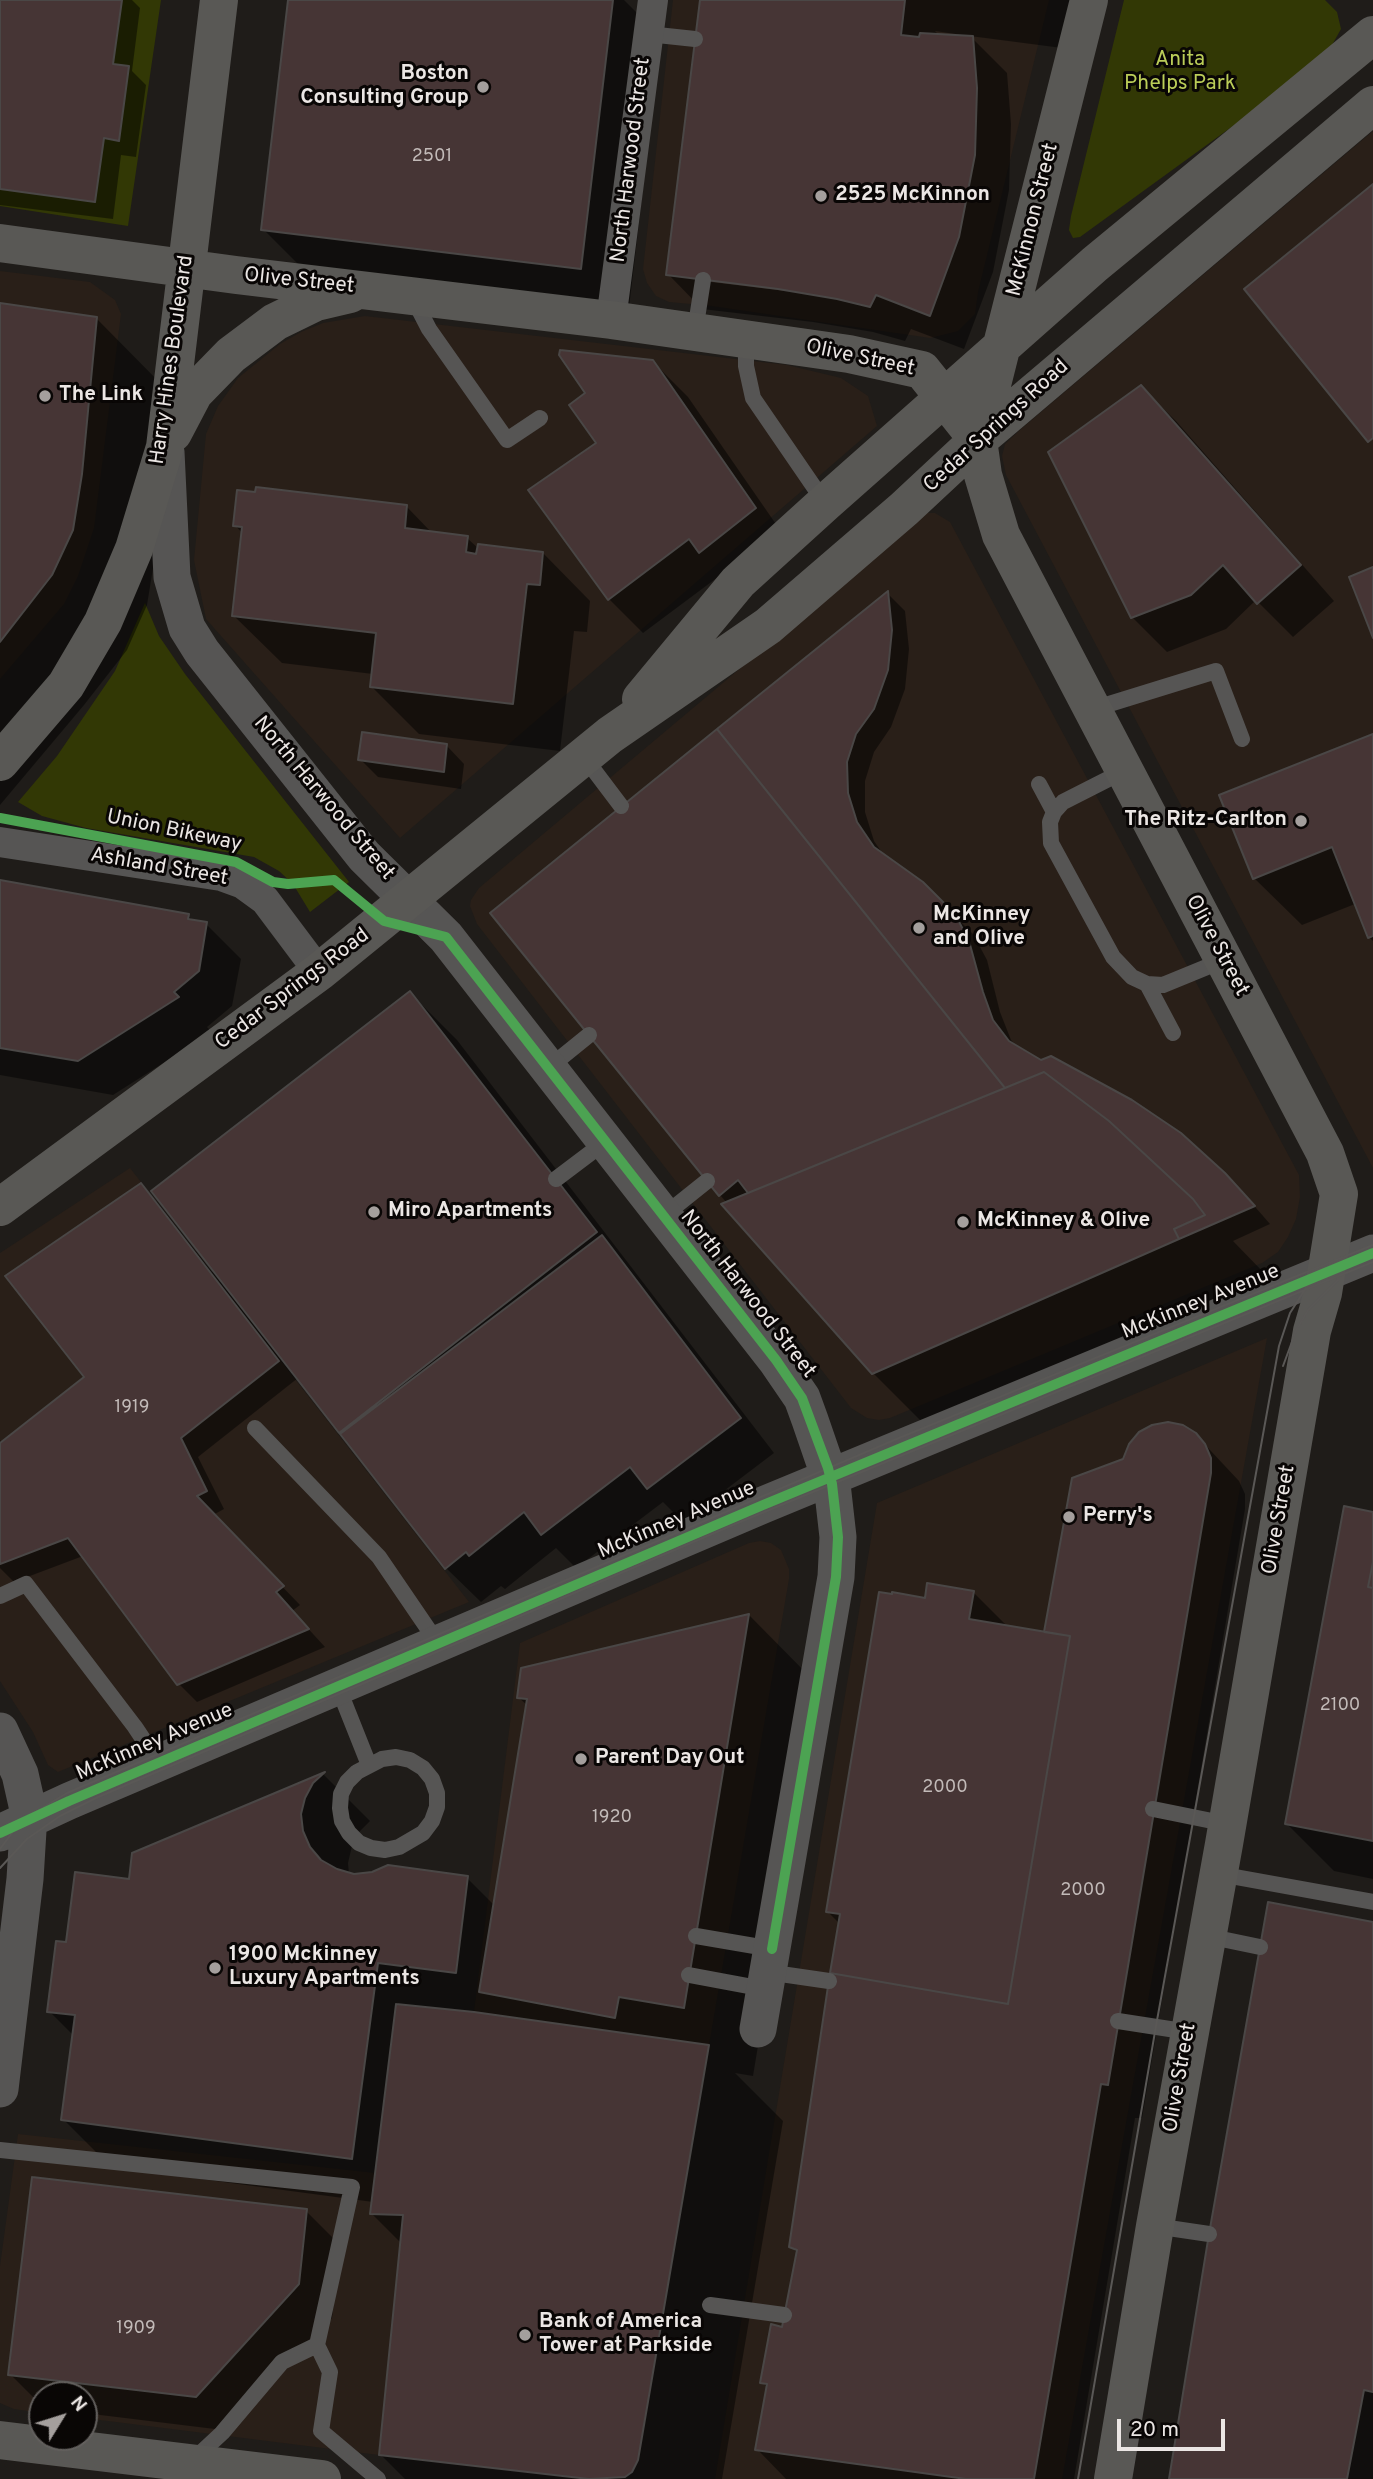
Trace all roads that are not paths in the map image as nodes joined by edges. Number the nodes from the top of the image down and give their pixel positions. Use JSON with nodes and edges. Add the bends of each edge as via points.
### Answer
{"nodes":[{"id":1,"x":219,"y":0,"type":"edge"},
{"id":2,"x":653,"y":0,"type":"edge"},
{"id":3,"x":1089,"y":0,"type":"edge"},
{"id":4,"x":648,"y":34,"type":"junction"},
{"id":5,"x":1373,"y":35,"type":"edge"},
{"id":6,"x":695,"y":40,"type":"dead end"},
{"id":7,"x":1373,"y":105,"type":"edge"},
{"id":8,"x":0,"y":243,"type":"edge"},
{"id":9,"x":186,"y":268,"type":"junction"},
{"id":10,"x":702,"y":280,"type":"dead end"},
{"id":11,"x":369,"y":290,"type":"junction"},
{"id":12,"x":412,"y":296,"type":"junction"},
{"id":13,"x":611,"y":320,"type":"junction"},
{"id":14,"x":695,"y":331,"type":"junction"},
{"id":15,"x":746,"y":338,"type":"junction"},
{"id":16,"x":1003,"y":344,"type":"junction"},
{"id":17,"x":932,"y":384,"type":"junction"},
{"id":18,"x":540,"y":418,"type":"dead end"},
{"id":19,"x":978,"y":440,"type":"junction"},
{"id":20,"x":165,"y":447,"type":"junction"},
{"id":21,"x":825,"y":503,"type":"junction"},
{"id":22,"x":1093,"y":709,"type":"junction"},
{"id":23,"x":1242,"y":739,"type":"dead end"},
{"id":24,"x":597,"y":746,"type":"junction"},
{"id":25,"x":0,"y":762,"type":"edge"},
{"id":26,"x":1124,"y":771,"type":"junction"},
{"id":27,"x":1039,"y":784,"type":"dead end"},
{"id":28,"x":621,"y":806,"type":"dead end"},
{"id":29,"x":1054,"y":812,"type":"junction"},
{"id":30,"x":0,"y":842,"type":"edge"},
{"id":31,"x":409,"y":900,"type":"junction"},
{"id":32,"x":1224,"y":960,"type":"junction"},
{"id":33,"x":319,"y":971,"type":"junction"},
{"id":34,"x":1147,"y":984,"type":"junction"},
{"id":35,"x":1173,"y":1032,"type":"dead end"},
{"id":36,"x":589,"y":1035,"type":"dead end"},
{"id":37,"x":547,"y":1069,"type":"junction"},
{"id":38,"x":605,"y":1142,"type":"junction"},
{"id":39,"x":556,"y":1179,"type":"dead end"},
{"id":40,"x":707,"y":1181,"type":"dead end"},
{"id":41,"x":0,"y":1208,"type":"edge"},
{"id":42,"x":662,"y":1217,"type":"junction"},
{"id":43,"x":1373,"y":1253,"type":"edge"},
{"id":44,"x":1327,"y":1272,"type":"junction"},
{"id":45,"x":255,"y":1428,"type":"dead end"},
{"id":46,"x":831,"y":1477,"type":"junction"},
{"id":47,"x":0,"y":1596,"type":"edge"},
{"id":48,"x":439,"y":1645,"type":"junction"},
{"id":49,"x":338,"y":1687,"type":"junction"},
{"id":50,"x":0,"y":1731,"type":"edge"},
{"id":51,"x":159,"y":1763,"type":"junction"},
{"id":52,"x":369,"y":1765,"type":"junction"},
{"id":53,"x":1153,"y":1809,"type":"dead end"},
{"id":54,"x":1227,"y":1824,"type":"junction"},
{"id":55,"x":14,"y":1827,"type":"edge"},
{"id":56,"x":1219,"y":1874,"type":"junction"},
{"id":57,"x":1373,"y":1902,"type":"edge"},
{"id":58,"x":696,"y":1936,"type":"dead end"},
{"id":59,"x":1207,"y":1936,"type":"junction"},
{"id":60,"x":1259,"y":1947,"type":"dead end"},
{"id":61,"x":768,"y":1970,"type":"junction"},
{"id":62,"x":689,"y":1975,"type":"dead end"},
{"id":63,"x":828,"y":1981,"type":"dead end"},
{"id":64,"x":1118,"y":2021,"type":"dead end"},
{"id":65,"x":758,"y":2029,"type":"dead end"},
{"id":66,"x":1189,"y":2032,"type":"junction"},
{"id":67,"x":0,"y":2089,"type":"edge"},
{"id":68,"x":0,"y":2150,"type":"edge"},
{"id":69,"x":1155,"y":2226,"type":"junction"},
{"id":70,"x":1209,"y":2234,"type":"dead end"},
{"id":71,"x":710,"y":2305,"type":"dead end"},
{"id":72,"x":784,"y":2315,"type":"dead end"},
{"id":73,"x":317,"y":2345,"type":"junction"},
{"id":74,"x":0,"y":2440,"type":"edge"},
{"id":75,"x":189,"y":2463,"type":"junction"},
{"id":76,"x":322,"y":2479,"type":"edge"},
{"id":77,"x":378,"y":2479,"type":"edge"},
{"id":78,"x":1113,"y":2479,"type":"edge"}],
"edges":[{"from":1,"to":9,"type":"main road","name":"Harry Hines Boulevard"},
{"from":2,"to":4,"type":"street","name":"North Harwood Street"},
{"from":3,"to":16,"type":"main road","name":"McKinnon Street"},
{"from":4,"to":6,"type":"lane"},
{"from":4,"to":13,"type":"street","name":"North Harwood Street"},
{"from":5,"to":16,"type":"main road","name":"Cedar Springs Road"},
{"from":7,"to":19,"type":"main road","name":"Cedar Springs Road"},
{"from":8,"to":9,"type":"main road","name":"Olive Street"},
{"from":9,"to":11,"type":"main road","name":"Olive Street"},
{"from":9,"to":20,"type":"main road","name":"Harry Hines Boulevard"},
{"from":10,"to":14,"type":"lane"},
{"from":11,"to":12,"type":"main road","name":"Olive Street"},
{"from":11,"to":20,"type":"main road","via":[[316,302],[275,322],[231,355],[194,393]]},
{"from":12,"to":13,"type":"main road","name":"Olive Street"},
{"from":12,"to":18,"type":"lane","via":[[429,329],[507,440]]},
{"from":13,"to":14,"type":"main road","name":"Olive Street"},
{"from":14,"to":15,"type":"main road","name":"Olive Street"},
{"from":15,"to":17,"type":"main road","name":"Olive Street","via":[[849,354]]},
{"from":15,"to":21,"type":"lane","via":[[753,398]]},
{"from":16,"to":17,"type":"main road","name":"Cedar Springs Road"},
{"from":16,"to":19,"type":"main road","name":"McKinnon Street"},
{"from":17,"to":19,"type":"main road"},
{"from":17,"to":21,"type":"main road","name":"Cedar Springs Road"},
{"from":19,"to":22,"type":"main road","name":"Olive Street","via":[[1001,535]]},
{"from":19,"to":24,"type":"main road","name":"Cedar Springs Road","via":[[768,626]]},
{"from":20,"to":25,"type":"main road","name":"Harry Hines Boulevard","via":[[134,549],[103,622],[66,685]]},
{"from":20,"to":31,"type":"street","name":"North Harwood Street","via":[[172,576],[187,628],[364,856]]},
{"from":21,"to":24,"type":"main road","name":"Cedar Springs Road","via":[[737,583]]},
{"from":22,"to":23,"type":"lane","via":[[1216,671]]},
{"from":22,"to":26,"type":"main road","name":"Olive Street"},
{"from":24,"to":28,"type":"lane"},
{"from":24,"to":31,"type":"main road","name":"Cedar Springs Road"},
{"from":26,"to":29,"type":"lane","via":[[1063,802]]},
{"from":26,"to":32,"type":"main road","name":"Olive Street"},
{"from":27,"to":29,"type":"lane"},
{"from":29,"to":34,"type":"lane","via":[[1051,843],[1120,967]]},
{"from":30,"to":33,"type":"street","name":"Ashland Street","via":[[221,876],[243,884],[265,900]]},
{"from":31,"to":33,"type":"main road","name":"Cedar Springs Road"},
{"from":31,"to":37,"type":"street","name":"North Harwood Street","via":[[446,937]]},
{"from":32,"to":34,"type":"lane","via":[[1163,985]]},
{"from":32,"to":44,"type":"main road","name":"Olive Street","via":[[1325,1153],[1339,1194]]},
{"from":33,"to":41,"type":"main road","name":"Cedar Springs Road"},
{"from":34,"to":35,"type":"lane"},
{"from":36,"to":37,"type":"lane"},
{"from":37,"to":38,"type":"street","name":"North Harwood Street"},
{"from":38,"to":39,"type":"lane"},
{"from":38,"to":42,"type":"street","name":"North Harwood Street"},
{"from":40,"to":42,"type":"lane"},
{"from":42,"to":46,"type":"street","name":"North Harwood Street","via":[[802,1398]]},
{"from":43,"to":44,"type":"street","name":"McKinney Avenue"},
{"from":44,"to":46,"type":"street","name":"McKinney Avenue"},
{"from":44,"to":54,"type":"main road","name":"Olive Street","via":[[1312,1331]]},
{"from":45,"to":48,"type":"lane","via":[[379,1556]]},
{"from":46,"to":48,"type":"street","name":"McKinney Avenue"},
{"from":46,"to":61,"type":"street","name":"North Harwood Street","via":[[838,1537],[836,1577]]},
{"from":47,"to":51,"type":"lane","via":[[26,1584]]},
{"from":48,"to":49,"type":"street","name":"McKinney Avenue"},
{"from":49,"to":51,"type":"street","name":"McKinney Avenue"},
{"from":49,"to":52,"type":"lane"},
{"from":50,"to":55,"type":"street","via":[[27,1800]]},
{"from":51,"to":55,"type":"street","name":"McKinney Avenue"},
{"from":52,"to":52,"type":"lane","via":[[347,1782],[341,1794],[342,1821],[359,1843],[385,1850],[399,1847],[423,1833],[432,1821],[437,1807],[432,1779],[410,1760],[396,1757]]},
{"from":53,"to":54,"type":"lane"},
{"from":54,"to":56,"type":"main road","name":"Olive Street"},
{"from":55,"to":67,"type":"street","via":[[25,1879]]},
{"from":56,"to":57,"type":"lane"},
{"from":56,"to":59,"type":"main road","name":"Olive Street"},
{"from":58,"to":61,"type":"lane"},
{"from":59,"to":60,"type":"lane"},
{"from":59,"to":66,"type":"main road","name":"Olive Street"},
{"from":61,"to":62,"type":"lane"},
{"from":61,"to":63,"type":"lane"},
{"from":61,"to":65,"type":"street","name":"North Harwood Street"},
{"from":64,"to":66,"type":"lane"},
{"from":66,"to":69,"type":"main road","name":"Olive Street"},
{"from":68,"to":73,"type":"lane","via":[[352,2187]]},
{"from":69,"to":70,"type":"lane"},
{"from":69,"to":78,"type":"main road","name":"Olive Street"},
{"from":71,"to":72,"type":"lane"},
{"from":73,"to":75,"type":"lane","via":[[282,2362],[222,2433]]},
{"from":73,"to":77,"type":"lane","via":[[330,2372],[321,2431]]},
{"from":74,"to":75,"type":"main road"},
{"from":75,"to":76,"type":"main road"}]}
